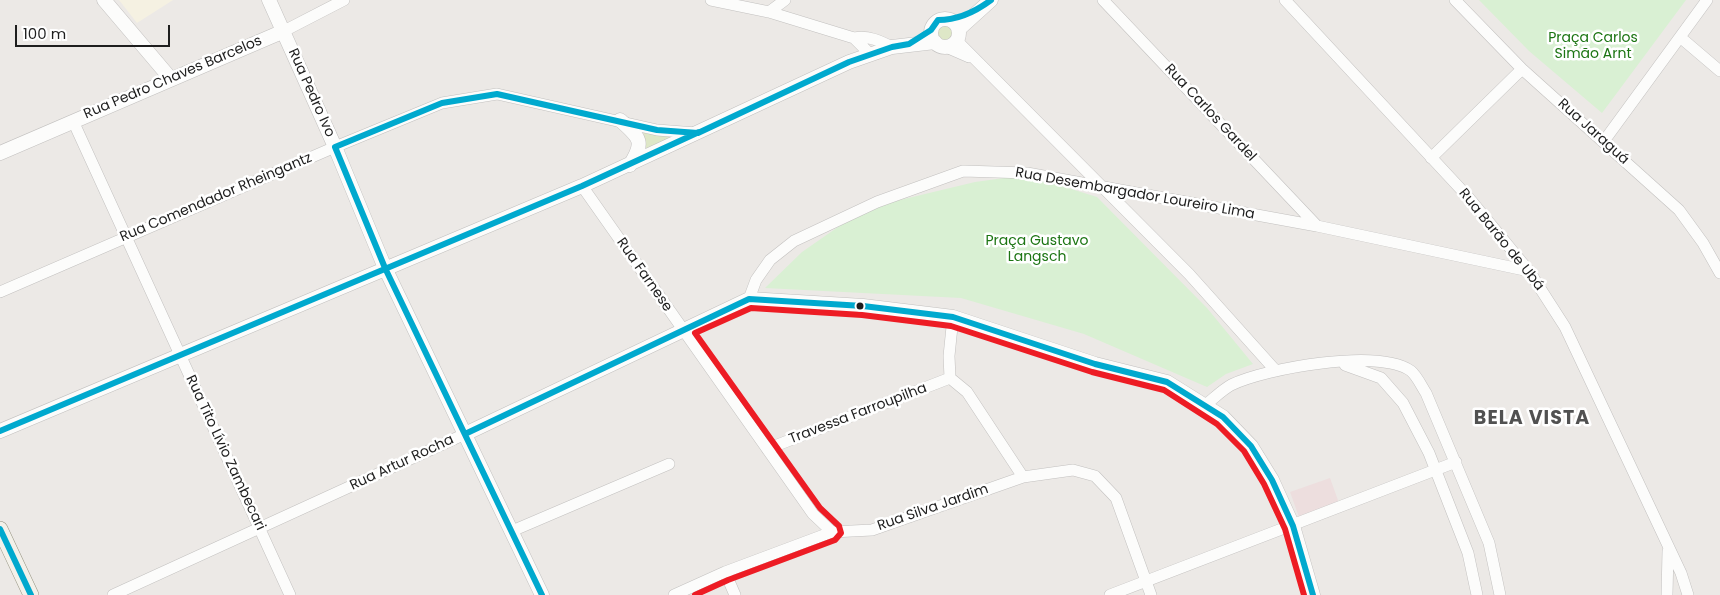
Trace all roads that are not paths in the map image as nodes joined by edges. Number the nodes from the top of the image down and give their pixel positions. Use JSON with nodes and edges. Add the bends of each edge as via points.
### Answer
{"nodes":[{"id":1,"x":104,"y":0,"type":"edge"},
{"id":2,"x":269,"y":0,"type":"edge"},
{"id":3,"x":344,"y":0,"type":"edge"},
{"id":4,"x":711,"y":0,"type":"edge"},
{"id":5,"x":785,"y":0,"type":"edge"},
{"id":6,"x":991,"y":0,"type":"edge"},
{"id":7,"x":1103,"y":0,"type":"edge"},
{"id":8,"x":1285,"y":0,"type":"edge"},
{"id":9,"x":1455,"y":0,"type":"edge"},
{"id":10,"x":1707,"y":0,"type":"edge"},
{"id":11,"x":769,"y":12,"type":"junction"},
{"id":12,"x":284,"y":31,"type":"junction"},
{"id":13,"x":947,"y":35,"type":"junction"},
{"id":14,"x":1680,"y":36,"type":"junction"},
{"id":15,"x":854,"y":38,"type":"junction"},
{"id":16,"x":892,"y":47,"type":"junction"},
{"id":17,"x":871,"y":55,"type":"junction"},
{"id":18,"x":1522,"y":69,"type":"junction"},
{"id":19,"x":1720,"y":70,"type":"edge"},
{"id":20,"x":171,"y":79,"type":"junction"},
{"id":21,"x":73,"y":120,"type":"junction"},
{"id":22,"x":620,"y":120,"type":"junction"},
{"id":23,"x":698,"y":133,"type":"junction"},
{"id":24,"x":1604,"y":141,"type":"junction"},
{"id":25,"x":334,"y":147,"type":"junction"},
{"id":26,"x":0,"y":153,"type":"edge"},
{"id":27,"x":1431,"y":158,"type":"junction"},
{"id":28,"x":630,"y":165,"type":"junction"},
{"id":29,"x":582,"y":186,"type":"junction"},
{"id":30,"x":1105,"y":188,"type":"junction"},
{"id":31,"x":1318,"y":226,"type":"junction"},
{"id":32,"x":126,"y":238,"type":"junction"},
{"id":33,"x":385,"y":268,"type":"junction"},
{"id":34,"x":1529,"y":271,"type":"junction"},
{"id":35,"x":1720,"y":274,"type":"edge"},
{"id":36,"x":0,"y":292,"type":"edge"},
{"id":37,"x":749,"y":299,"type":"junction"},
{"id":38,"x":953,"y":317,"type":"junction"},
{"id":39,"x":682,"y":329,"type":"junction"},
{"id":40,"x":179,"y":354,"type":"junction"},
{"id":41,"x":1336,"y":362,"type":"junction"},
{"id":42,"x":1276,"y":371,"type":"junction"},
{"id":43,"x":950,"y":378,"type":"junction"},
{"id":44,"x":1204,"y":406,"type":"junction"},
{"id":45,"x":0,"y":431,"type":"edge"},
{"id":46,"x":465,"y":434,"type":"junction"},
{"id":47,"x":767,"y":449,"type":"junction"},
{"id":48,"x":1456,"y":462,"type":"junction"},
{"id":49,"x":669,"y":464,"type":"dead end"},
{"id":50,"x":1435,"y":470,"type":"junction"},
{"id":51,"x":1023,"y":477,"type":"junction"},
{"id":52,"x":1293,"y":526,"type":"junction"},
{"id":53,"x":259,"y":528,"type":"junction"},
{"id":54,"x":0,"y":529,"type":"edge"},
{"id":55,"x":512,"y":531,"type":"junction"},
{"id":56,"x":832,"y":532,"type":"junction"},
{"id":57,"x":1668,"y":549,"type":"junction"},
{"id":58,"x":725,"y":572,"type":"junction"},
{"id":59,"x":1147,"y":582,"type":"junction"},
{"id":60,"x":31,"y":595,"type":"edge"},
{"id":61,"x":113,"y":595,"type":"edge"},
{"id":62,"x":290,"y":595,"type":"edge"},
{"id":63,"x":542,"y":595,"type":"edge"},
{"id":64,"x":674,"y":595,"type":"edge"},
{"id":65,"x":735,"y":595,"type":"edge"},
{"id":66,"x":1110,"y":595,"type":"edge"},
{"id":67,"x":1151,"y":595,"type":"edge"},
{"id":68,"x":1313,"y":595,"type":"edge"},
{"id":69,"x":1477,"y":595,"type":"edge"},
{"id":70,"x":1500,"y":595,"type":"edge"},
{"id":71,"x":1668,"y":595,"type":"edge"},
{"id":72,"x":1688,"y":595,"type":"edge"}],
"edges":[{"from":1,"to":20,"type":"street"},
{"from":2,"to":12,"type":"street","name":"Rua Pedro Ivo"},
{"from":3,"to":12,"type":"street","name":"Rua Pedro Chaves Barcelos"},
{"from":4,"to":11,"type":"street"},
{"from":5,"to":11,"type":"street"},
{"from":6,"to":13,"type":"street"},
{"from":7,"to":31,"type":"street","name":"Rua Carlos Gardel"},
{"from":8,"to":27,"type":"street","name":"Rua Barão de Ubá"},
{"from":9,"to":18,"type":"street","name":"Rua Jaraguá"},
{"from":10,"to":14,"type":"street"},
{"from":11,"to":15,"type":"street"},
{"from":12,"to":20,"type":"street","name":"Rua Pedro Chaves Barcelos"},
{"from":12,"to":25,"type":"street","name":"Rua Pedro Ivo"},
{"from":13,"to":16,"type":"street"},
{"from":13,"to":30,"type":"street"},
{"from":14,"to":19,"type":"street"},
{"from":14,"to":24,"type":"street"},
{"from":15,"to":16,"type":"street","via":[[864,37]]},
{"from":15,"to":17,"type":"street"},
{"from":16,"to":17,"type":"street"},
{"from":17,"to":23,"type":"street","via":[[849,62]]},
{"from":18,"to":24,"type":"street","name":"Rua Jaraguá"},
{"from":18,"to":27,"type":"street"},
{"from":20,"to":21,"type":"street","name":"Rua Pedro Chaves Barcelos"},
{"from":21,"to":26,"type":"street","name":"Rua Pedro Chaves Barcelos"},
{"from":21,"to":32,"type":"street","name":"Rua Tito Lívio Zambecari"},
{"from":22,"to":23,"type":"street","name":"Rua Comendador Rheingantz","via":[[658,130]]},
{"from":22,"to":25,"type":"street","name":"Rua Comendador Rheingantz","via":[[497,94],[442,103]]},
{"from":22,"to":28,"type":"street","via":[[640,142],[639,151]]},
{"from":23,"to":28,"type":"street"},
{"from":24,"to":35,"type":"street","name":"Rua Jaraguá","via":[[1679,210]]},
{"from":25,"to":32,"type":"street","name":"Rua Comendador Rheingantz"},
{"from":25,"to":33,"type":"street","name":"Rua Pedro Ivo"},
{"from":27,"to":34,"type":"street","name":"Rua Barão de Ubá"},
{"from":28,"to":29,"type":"street"},
{"from":29,"to":33,"type":"street"},
{"from":29,"to":39,"type":"street","name":"Rua Farnese"},
{"from":30,"to":31,"type":"street","name":"Rua Desembargador Loureiro Lima"},
{"from":30,"to":37,"type":"street","name":"Rua Desembargador Loureiro Lima","via":[[1027,174],[963,171],[877,202],[794,241],[770,260],[756,280]]},
{"from":30,"to":42,"type":"street","via":[[1189,274]]},
{"from":31,"to":34,"type":"street","name":"Rua Desembargador Loureiro Lima"},
{"from":32,"to":36,"type":"street","name":"Rua Comendador Rheingantz"},
{"from":32,"to":40,"type":"street","name":"Rua Tito Lívio Zambecari"},
{"from":33,"to":40,"type":"street"},
{"from":33,"to":46,"type":"street","name":"Rua Pedro Ivo"},
{"from":34,"to":57,"type":"street","name":"Rua Barão de Ubá","via":[[1565,327]]},
{"from":37,"to":38,"type":"street","name":"Rua Artur Rocha","via":[[863,306]]},
{"from":37,"to":39,"type":"street","name":"Rua Artur Rocha"},
{"from":38,"to":43,"type":"street"},
{"from":38,"to":44,"type":"street","name":"Rua Artur Rocha","via":[[1095,364],[1167,382]]},
{"from":39,"to":46,"type":"street","name":"Rua Artur Rocha"},
{"from":39,"to":47,"type":"street","name":"Rua Farnese"},
{"from":40,"to":45,"type":"street"},
{"from":40,"to":53,"type":"street","name":"Rua Tito Lívio Zambecari"},
{"from":41,"to":42,"type":"street"},
{"from":41,"to":48,"type":"street","via":[[1388,361],[1412,372],[1426,393]]},
{"from":41,"to":50,"type":"street","via":[[1381,378],[1403,403]]},
{"from":42,"to":44,"type":"street","via":[[1231,386]]},
{"from":43,"to":47,"type":"street","name":"Travessa Farroupilha"},
{"from":43,"to":51,"type":"street","via":[[967,392]]},
{"from":44,"to":52,"type":"street","name":"Rua Artur Rocha","via":[[1223,418],[1251,446],[1272,480]]},
{"from":46,"to":53,"type":"street","name":"Rua Artur Rocha"},
{"from":46,"to":55,"type":"street","name":"Rua Pedro Ivo"},
{"from":47,"to":56,"type":"street","name":"Rua Farnese","via":[[813,514]]},
{"from":48,"to":50,"type":"street"},
{"from":48,"to":70,"type":"street","via":[[1489,543]]},
{"from":49,"to":55,"type":"street"},
{"from":50,"to":52,"type":"street"},
{"from":50,"to":69,"type":"street","via":[[1468,553]]},
{"from":51,"to":56,"type":"street","name":"Rua Silva Jardim","via":[[872,530]]},
{"from":51,"to":59,"type":"street","name":"Rua Silva Jardim","via":[[1073,470],[1095,476],[1116,498]]},
{"from":52,"to":59,"type":"street"},
{"from":52,"to":68,"type":"street","name":"Rua Artur Rocha"},
{"from":53,"to":61,"type":"street","name":"Rua Artur Rocha"},
{"from":53,"to":62,"type":"street","name":"Rua Tito Lívio Zambecari"},
{"from":54,"to":60,"type":"main road"},
{"from":55,"to":63,"type":"street","name":"Rua Pedro Ivo"},
{"from":56,"to":58,"type":"street","name":"Rua Silva Jardim"},
{"from":57,"to":71,"type":"street","name":"Rua Barão de Ubá"},
{"from":57,"to":72,"type":"street","name":"Rua Barão de Ubá"},
{"from":58,"to":64,"type":"street","name":"Rua Silva Jardim"},
{"from":58,"to":65,"type":"street"},
{"from":59,"to":66,"type":"street"},
{"from":59,"to":67,"type":"street","name":"Rua Silva Jardim"},
{"from":71,"to":72,"type":"street","via":[[1680,591]]}]}
